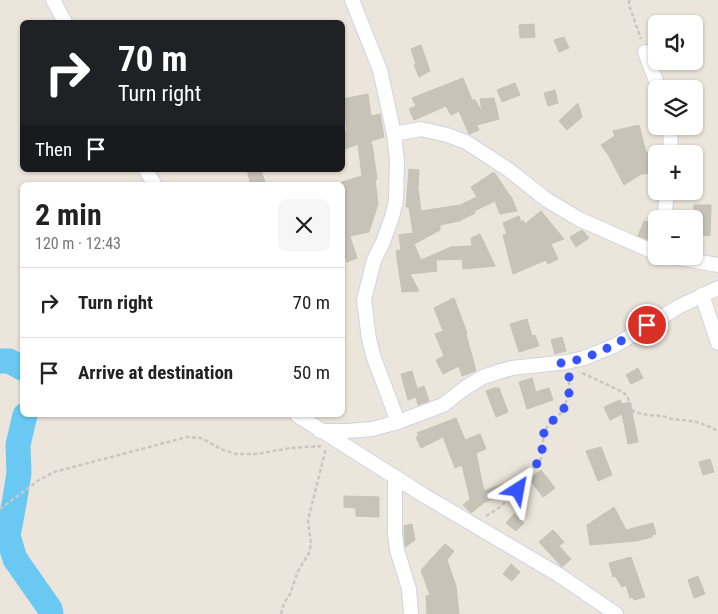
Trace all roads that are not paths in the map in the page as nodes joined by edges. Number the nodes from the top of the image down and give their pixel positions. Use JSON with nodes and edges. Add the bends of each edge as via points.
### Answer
{"nodes":[{"id":1,"x":53,"y":0,"type":"edge"},
{"id":2,"x":352,"y":0,"type":"edge"},
{"id":3,"x":64,"y":20,"type":"edge"},
{"id":4,"x":645,"y":52,"type":"road end"},
{"id":5,"x":656,"y":80,"type":"edge"},
{"id":6,"x":394,"y":134,"type":"junction"},
{"id":7,"x":648,"y":249,"type":"edge"},
{"id":8,"x":703,"y":262,"type":"edge"},
{"id":9,"x":718,"y":265,"type":"edge"},
{"id":10,"x":718,"y":288,"type":"edge"},
{"id":11,"x":702,"y":295,"type":"junction"},
{"id":12,"x":718,"y":343,"type":"edge"},
{"id":13,"x":300,"y":417,"type":"edge"},
{"id":14,"x":398,"y":422,"type":"junction"},
{"id":15,"x":320,"y":431,"type":"junction"},
{"id":16,"x":395,"y":477,"type":"junction"},
{"id":17,"x":411,"y":614,"type":"edge"},
{"id":18,"x":616,"y":614,"type":"edge"}],
"edges":[{"from":1,"to":3,"type":"street"},
{"from":2,"to":6,"type":"street","via":[[380,70]]},
{"from":4,"to":5,"type":"street"},
{"from":6,"to":7,"type":"street","via":[[421,129],[466,142],[579,219]]},
{"from":6,"to":14,"type":"street","via":[[396,200],[374,260],[364,300],[368,339]]},
{"from":8,"to":9,"type":"street"},
{"from":10,"to":11,"type":"street"},
{"from":11,"to":12,"type":"street"},
{"from":11,"to":14,"type":"street","via":[[614,346],[584,358],[498,372],[484,377],[443,405]]},
{"from":13,"to":15,"type":"street"},
{"from":14,"to":15,"type":"street","via":[[372,429]]},
{"from":15,"to":16,"type":"street"},
{"from":16,"to":17,"type":"street","via":[[395,534],[409,589]]},
{"from":16,"to":18,"type":"street","via":[[559,575]]}]}
